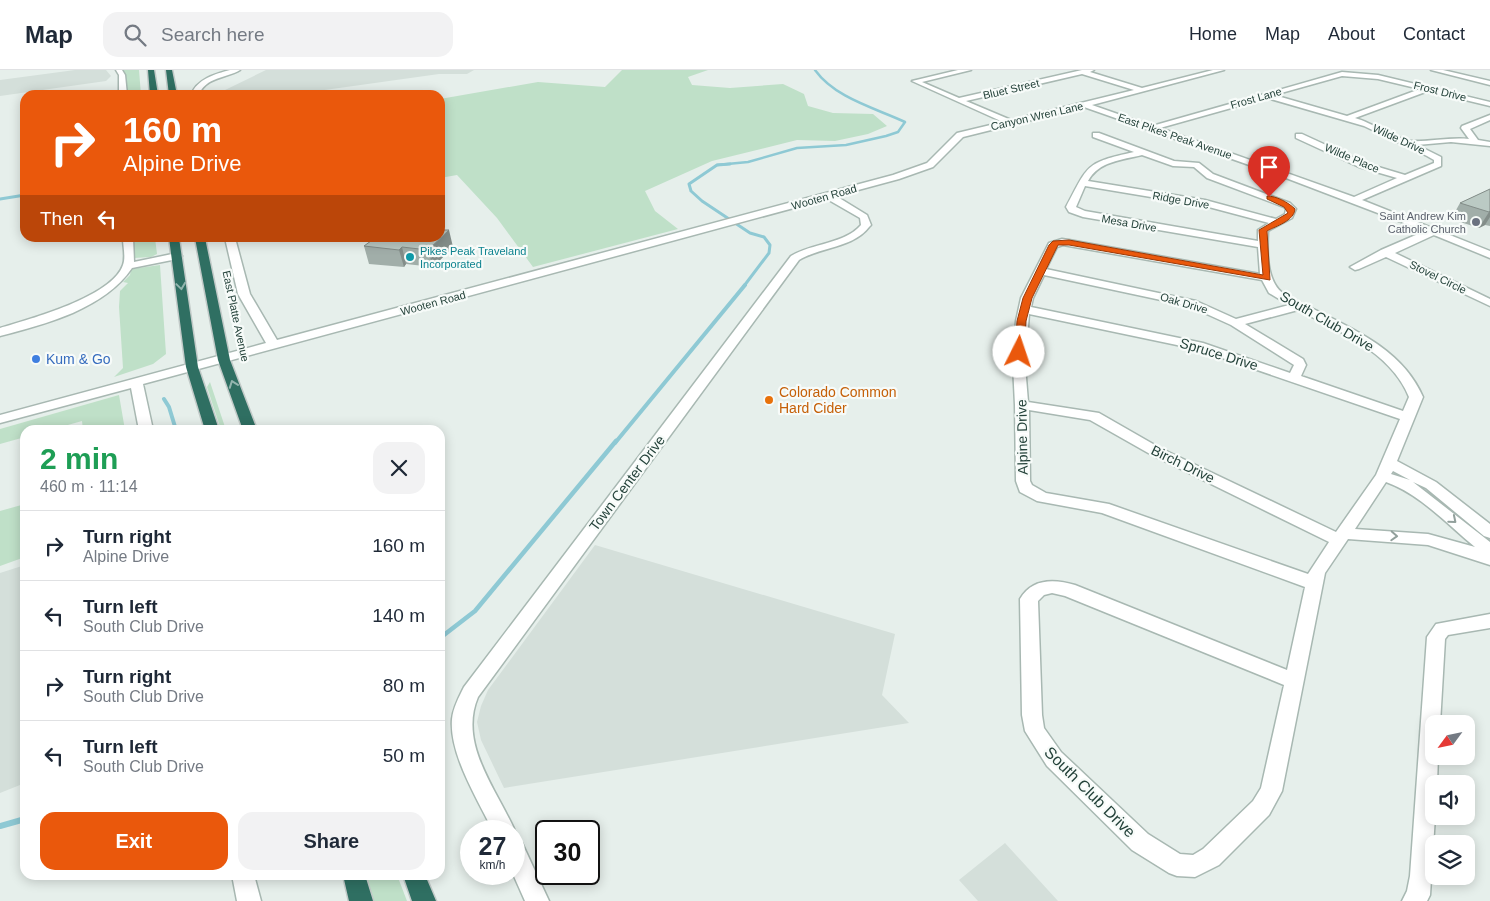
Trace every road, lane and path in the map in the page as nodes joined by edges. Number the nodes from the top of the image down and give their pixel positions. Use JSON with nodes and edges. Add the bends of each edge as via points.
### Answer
{"nodes":[{"id":1,"x":119,"y":70,"type":"edge"},
{"id":2,"x":151,"y":70,"type":"edge"},
{"id":3,"x":169,"y":70,"type":"edge"},
{"id":4,"x":237,"y":70,"type":"edge"},
{"id":5,"x":968,"y":70,"type":"edge"},
{"id":6,"x":1092,"y":70,"type":"edge"},
{"id":7,"x":1221,"y":70,"type":"edge"},
{"id":8,"x":1434,"y":70,"type":"edge"},
{"id":9,"x":952,"y":71,"type":"edge"},
{"id":10,"x":1084,"y":72,"type":"junction"},
{"id":11,"x":1360,"y":74,"type":"joint"},
{"id":12,"x":1490,"y":83,"type":"edge"},
{"id":13,"x":1428,"y":89,"type":"junction"},
{"id":14,"x":123,"y":90,"type":"edge"},
{"id":15,"x":153,"y":90,"type":"edge"},
{"id":16,"x":172,"y":90,"type":"edge"},
{"id":17,"x":196,"y":90,"type":"edge"},
{"id":18,"x":1140,"y":90,"type":"junction"},
{"id":19,"x":1265,"y":95,"type":"junction"},
{"id":20,"x":959,"y":100,"type":"junction"},
{"id":21,"x":1490,"y":104,"type":"edge"},
{"id":22,"x":1084,"y":105,"type":"junction"},
{"id":23,"x":1490,"y":117,"type":"edge"},
{"id":24,"x":1349,"y":118,"type":"junction"},
{"id":25,"x":1009,"y":122,"type":"junction"},
{"id":26,"x":1152,"y":128,"type":"junction"},
{"id":27,"x":1096,"y":135,"type":"dead end"},
{"id":28,"x":1299,"y":136,"type":"dead end"},
{"id":29,"x":1476,"y":142,"type":"junction"},
{"id":30,"x":1409,"y":143,"type":"junction"},
{"id":31,"x":1490,"y":144,"type":"edge"},
{"id":32,"x":1143,"y":152,"type":"junction"},
{"id":33,"x":1225,"y":153,"type":"junction"},
{"id":34,"x":1122,"y":158,"type":"junction"},
{"id":35,"x":1173,"y":163,"type":"junction"},
{"id":36,"x":1196,"y":165,"type":"junction"},
{"id":37,"x":1405,"y":178,"type":"junction"},
{"id":38,"x":1083,"y":183,"type":"junction"},
{"id":39,"x":865,"y":186,"type":"joint"},
{"id":40,"x":829,"y":196,"type":"junction"},
{"id":41,"x":1354,"y":200,"type":"junction"},
{"id":42,"x":1276,"y":222,"type":"junction"},
{"id":43,"x":1434,"y":231,"type":"junction"},
{"id":44,"x":128,"y":242,"type":"edge"},
{"id":45,"x":175,"y":242,"type":"edge"},
{"id":46,"x":201,"y":242,"type":"edge"},
{"id":47,"x":231,"y":242,"type":"edge"},
{"id":48,"x":1264,"y":245,"type":"junction"},
{"id":49,"x":1385,"y":252,"type":"junction"},
{"id":50,"x":177,"y":256,"type":"junction"},
{"id":51,"x":1490,"y":256,"type":"edge"},
{"id":52,"x":128,"y":266,"type":"junction"},
{"id":53,"x":1355,"y":267,"type":"dead end"},
{"id":54,"x":1040,"y":271,"type":"junction"},
{"id":55,"x":1267,"y":278,"type":"junction"},
{"id":56,"x":1490,"y":303,"type":"edge"},
{"id":57,"x":1299,"y":306,"type":"junction"},
{"id":58,"x":1024,"y":309,"type":"junction"},
{"id":59,"x":1235,"y":323,"type":"junction"},
{"id":60,"x":0,"y":332,"type":"edge"},
{"id":61,"x":274,"y":346,"type":"junction"},
{"id":62,"x":224,"y":360,"type":"junction"},
{"id":63,"x":192,"y":367,"type":"junction"},
{"id":64,"x":1294,"y":378,"type":"junction"},
{"id":65,"x":136,"y":382,"type":"junction"},
{"id":66,"x":1022,"y":405,"type":"junction"},
{"id":67,"x":1408,"y":417,"type":"junction"},
{"id":68,"x":0,"y":420,"type":"edge"},
{"id":69,"x":145,"y":425,"type":"edge"},
{"id":70,"x":210,"y":425,"type":"edge"},
{"id":71,"x":248,"y":425,"type":"edge"},
{"id":72,"x":1386,"y":469,"type":"junction"},
{"id":73,"x":1490,"y":532,"type":"edge"},
{"id":74,"x":1343,"y":536,"type":"junction"},
{"id":75,"x":1490,"y":551,"type":"edge"},
{"id":76,"x":1490,"y":559,"type":"edge"},
{"id":77,"x":1314,"y":583,"type":"junction"},
{"id":78,"x":1490,"y":620,"type":"edge"},
{"id":79,"x":1294,"y":681,"type":"junction"},
{"id":80,"x":499,"y":820,"type":"edge"},
{"id":81,"x":525,"y":875,"type":"edge"},
{"id":82,"x":244,"y":880,"type":"edge"},
{"id":83,"x":356,"y":880,"type":"edge"},
{"id":84,"x":416,"y":880,"type":"edge"},
{"id":85,"x":249,"y":901,"type":"edge"},
{"id":86,"x":362,"y":901,"type":"edge"},
{"id":87,"x":424,"y":901,"type":"edge"},
{"id":88,"x":537,"y":901,"type":"edge"},
{"id":89,"x":1414,"y":901,"type":"edge"}],
"edges":[{"from":1,"to":14,"type":"street"},
{"from":2,"to":15,"type":"highway"},
{"from":3,"to":16,"type":"highway"},
{"from":4,"to":17,"type":"street"},
{"from":5,"to":9,"type":"street"},
{"from":6,"to":10,"type":"street","name":"Bluet Street"},
{"from":7,"to":18,"type":"street","name":"Canyon Wren Lane"},
{"from":8,"to":12,"type":"street"},
{"from":9,"to":20,"type":"street","via":[[916,80]]},
{"from":10,"to":18,"type":"street"},
{"from":10,"to":20,"type":"street","name":"Bluet Street"},
{"from":11,"to":13,"type":"street","name":"Frost Drive"},
{"from":11,"to":19,"type":"street","name":"Frost Lane","via":[[1338,74]]},
{"from":13,"to":21,"type":"street","name":"Frost Drive"},
{"from":13,"to":24,"type":"street"},
{"from":18,"to":22,"type":"street","name":"Canyon Wren Lane"},
{"from":19,"to":24,"type":"street","name":"Wilde Drive"},
{"from":19,"to":26,"type":"street","name":"Frost Lane"},
{"from":20,"to":25,"type":"street"},
{"from":22,"to":25,"type":"street","name":"Canyon Wren Lane"},
{"from":22,"to":26,"type":"street","name":"East Pikes Peak Avenue"},
{"from":23,"to":29,"type":"street","via":[[1465,128]]},
{"from":24,"to":30,"type":"street","name":"Wilde Drive"},
{"from":25,"to":39,"type":"street","name":"Canyon Wren Lane","via":[[960,136],[930,165]]},
{"from":26,"to":33,"type":"street","name":"East Pikes Peak Avenue"},
{"from":27,"to":32,"type":"street","name":"South Club Drive"},
{"from":28,"to":37,"type":"street","name":"Wilde Place","via":[[1362,165]]},
{"from":29,"to":30,"type":"street"},
{"from":29,"to":31,"type":"street"},
{"from":30,"to":37,"type":"street","name":"Wilde Drive","via":[[1435,156],[1438,162]]},
{"from":32,"to":34,"type":"street","name":"Mesa Drive"},
{"from":32,"to":35,"type":"street","name":"South Club Drive"},
{"from":33,"to":36,"type":"street"},
{"from":33,"to":41,"type":"street","name":"East Pikes Peak Avenue"},
{"from":34,"to":35,"type":"street","name":"Mesa Drive"},
{"from":34,"to":38,"type":"street","name":"Mesa Drive","via":[[1093,169]]},
{"from":35,"to":36,"type":"street","name":"South Club Drive"},
{"from":36,"to":42,"type":"street","name":"South Club Drive","via":[[1210,176],[1296,210]]},
{"from":37,"to":41,"type":"street","name":"Wilde Drive"},
{"from":38,"to":42,"type":"street","name":"Ridge Drive","via":[[1197,202]]},
{"from":38,"to":48,"type":"street","name":"Mesa Drive","via":[[1071,207],[1077,213]]},
{"from":39,"to":40,"type":"street","name":"Wooten Road"},
{"from":40,"to":61,"type":"street","name":"Wooten Road"},
{"from":40,"to":80,"type":"street","name":"Town Center Drive","via":[[864,217],[864,229],[806,250],[795,258],[476,684],[466,702],[462,734]]},
{"from":41,"to":43,"type":"street","name":"East Pikes Peak Avenue"},
{"from":42,"to":48,"type":"street","name":"South Club Drive","via":[[1263,230]]},
{"from":43,"to":49,"type":"street","name":"Stovel Circle"},
{"from":43,"to":51,"type":"street","name":"East Pikes Peak Avenue"},
{"from":44,"to":52,"type":"street"},
{"from":45,"to":50,"type":"highway"},
{"from":46,"to":62,"type":"highway","name":"East Platte Avenue"},
{"from":47,"to":61,"type":"street","via":[[244,294]]},
{"from":48,"to":55,"type":"street","name":"South Club Drive"},
{"from":49,"to":53,"type":"street","name":"Stovel Circle"},
{"from":49,"to":56,"type":"street","name":"Stovel Circle"},
{"from":50,"to":52,"type":"street"},
{"from":50,"to":63,"type":"highway","one_way":true},
{"from":52,"to":60,"type":"street","via":[[122,277],[97,296],[70,310]]},
{"from":54,"to":55,"type":"street","name":"Alpine Drive","via":[[1053,245],[1062,242]]},
{"from":54,"to":58,"type":"street","name":"Alpine Drive"},
{"from":54,"to":59,"type":"street","name":"Oak Drive","via":[[1192,303]]},
{"from":55,"to":57,"type":"street","name":"South Club Drive","via":[[1271,288]]},
{"from":57,"to":59,"type":"street"},
{"from":57,"to":67,"type":"street","name":"South Club Drive","via":[[1362,339],[1388,358],[1414,389],[1416,397]]},
{"from":58,"to":64,"type":"street","name":"Spruce Drive","via":[[1199,346]]},
{"from":58,"to":66,"type":"street","name":"Alpine Drive","via":[[1019,364]]},
{"from":59,"to":64,"type":"street","name":"Oak Drive","via":[[1299,362]]},
{"from":61,"to":62,"type":"street","name":"Wooten Road"},
{"from":62,"to":63,"type":"street","name":"Wooten Road"},
{"from":71,"to":62,"type":"highway","name":"East Platte Avenue","one_way":true},
{"from":63,"to":65,"type":"street","name":"Wooten Road"},
{"from":63,"to":70,"type":"highway"},
{"from":64,"to":67,"type":"street","name":"Spruce Drive"},
{"from":65,"to":68,"type":"street","name":"Wooten Road"},
{"from":65,"to":69,"type":"street"},
{"from":66,"to":74,"type":"street","name":"Birch Drive","via":[[1100,419],[1155,451]]},
{"from":66,"to":77,"type":"street","name":"Alpine Drive","via":[[1023,481],[1031,493],[1104,508]]},
{"from":67,"to":72,"type":"street","name":"South Club Drive"},
{"from":72,"to":73,"type":"street","via":[[1431,485]]},
{"from":72,"to":74,"type":"street","name":"South Club Drive"},
{"from":72,"to":75,"type":"street","one_way":true},
{"from":74,"to":76,"type":"street","name":"Birch Drive","one_way":true,"via":[[1419,538]]},
{"from":74,"to":77,"type":"street","name":"South Club Drive","via":[[1322,562]]},
{"from":77,"to":79,"type":"street","name":"South Club Drive"},
{"from":78,"to":89,"type":"street","via":[[1442,629],[1436,637],[1420,876]]},
{"from":79,"to":79,"type":"street","name":"South Club Drive","via":[[1069,590],[1042,587],[1029,599],[1032,715],[1042,744],[1140,842],[1177,866],[1195,866],[1212,857],[1261,808],[1276,773]]},
{"from":81,"to":88,"type":"street"},
{"from":82,"to":85,"type":"street"},
{"from":83,"to":86,"type":"highway"},
{"from":84,"to":87,"type":"highway"}]}
